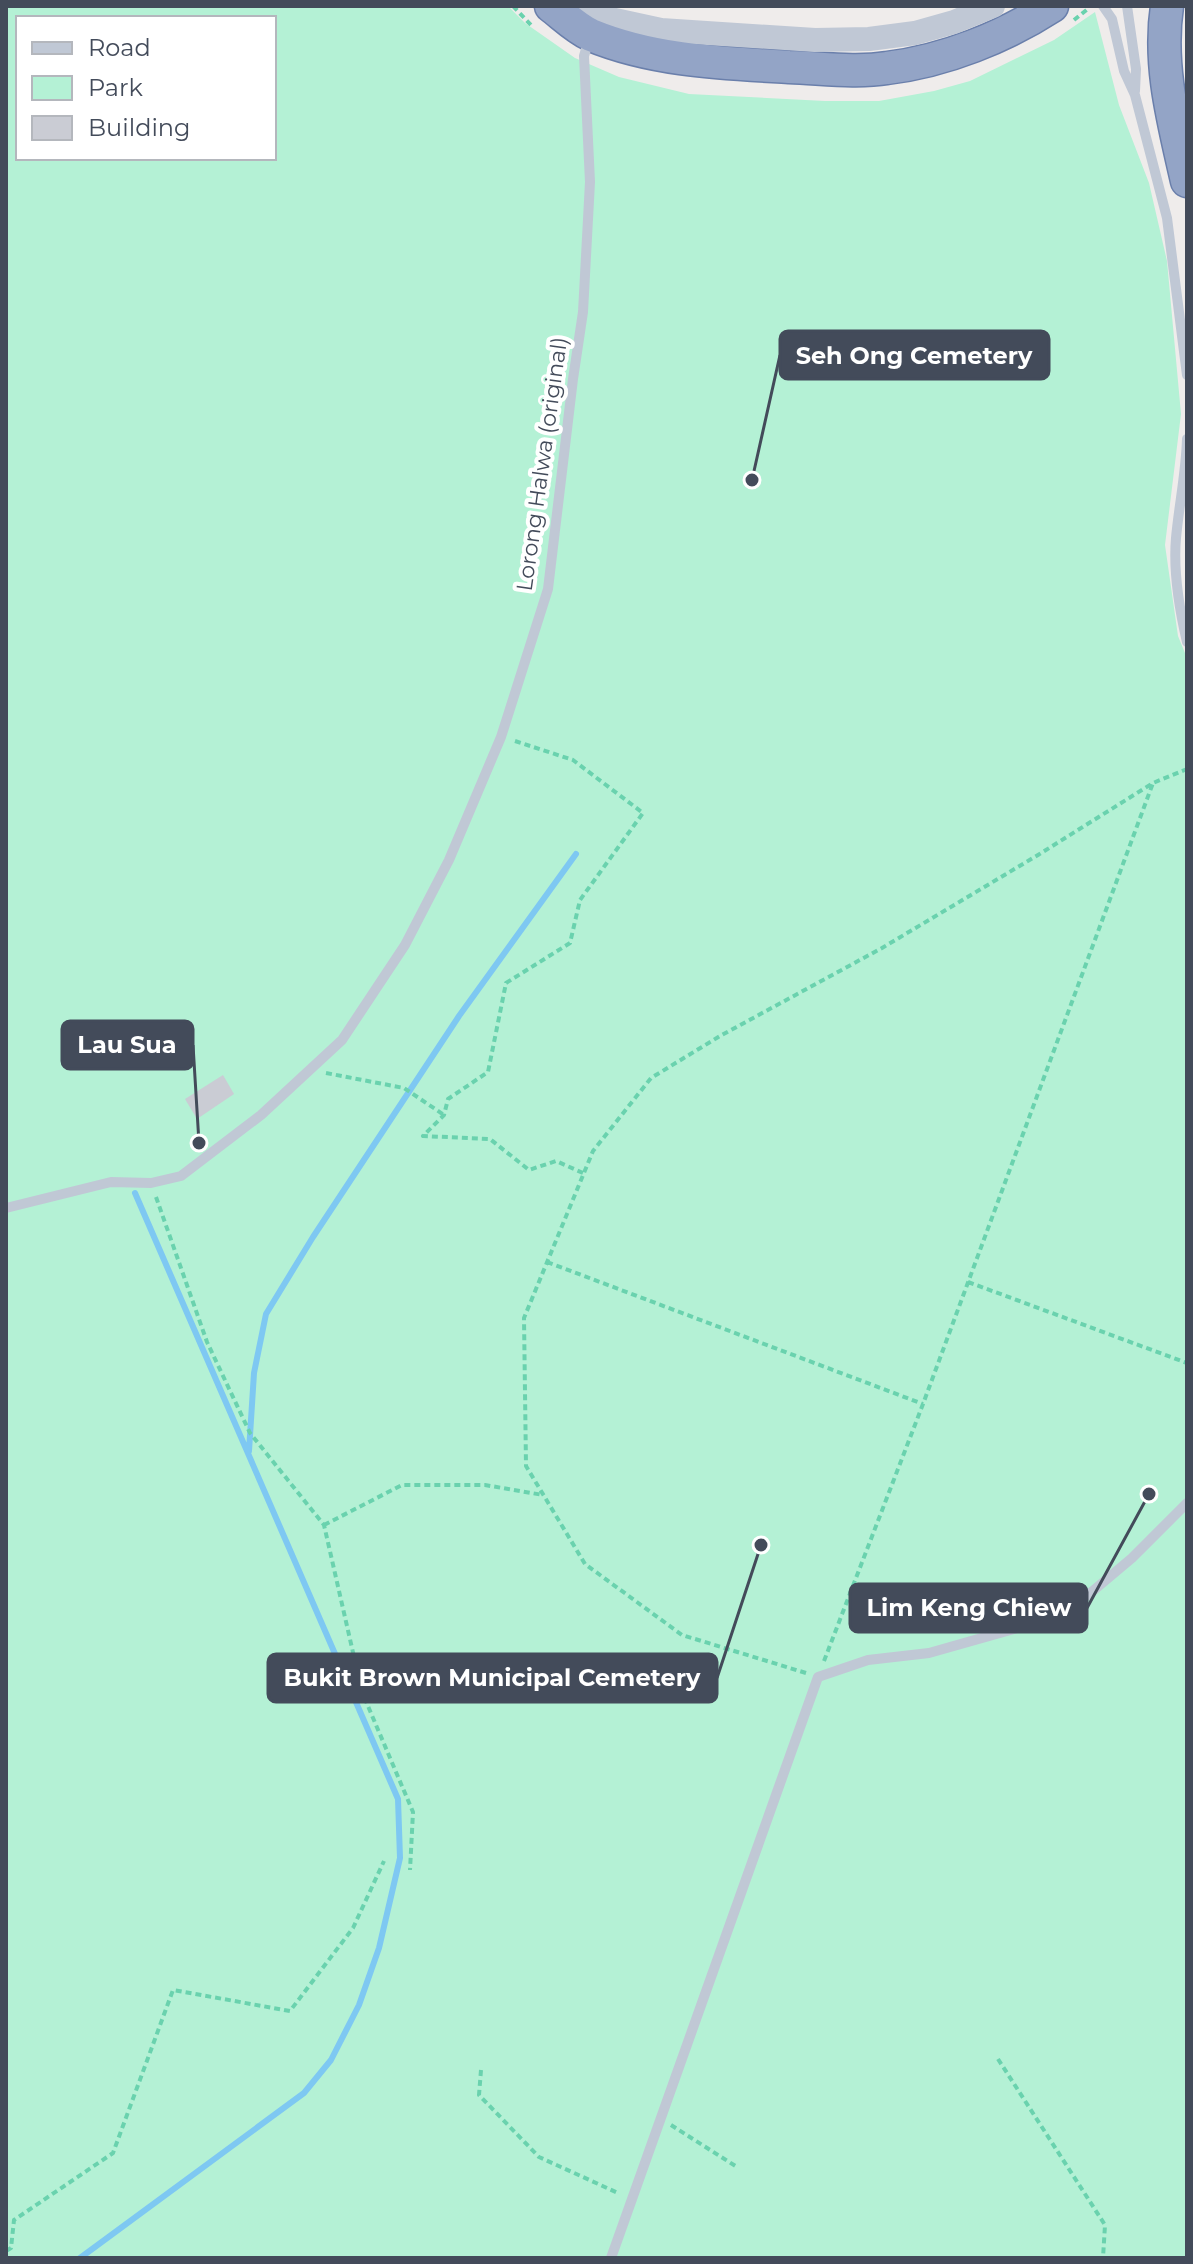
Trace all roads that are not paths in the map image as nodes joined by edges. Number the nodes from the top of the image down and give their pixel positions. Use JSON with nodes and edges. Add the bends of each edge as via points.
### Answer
{"nodes":[{"id":1,"x":552,"y":6,"type":"edge"},
{"id":2,"x":961,"y":6,"type":"edge"},
{"id":3,"x":993,"y":6,"type":"edge"},
{"id":4,"x":1052,"y":6,"type":"edge"},
{"id":5,"x":1103,"y":6,"type":"edge"},
{"id":6,"x":1127,"y":6,"type":"edge"},
{"id":7,"x":1167,"y":6,"type":"edge"},
{"id":8,"x":595,"y":20,"type":"edge"},
{"id":9,"x":1135,"y":95,"type":"junction"},
{"id":10,"x":1187,"y":181,"type":"edge"},
{"id":11,"x":1187,"y":375,"type":"edge"},
{"id":12,"x":1187,"y":439,"type":"edge"},
{"id":13,"x":1187,"y":642,"type":"edge"},
{"id":14,"x":6,"y":1208,"type":"edge"},
{"id":15,"x":1187,"y":1503,"type":"edge"},
{"id":16,"x":611,"y":2258,"type":"edge"}],
"edges":[{"from":1,"to":3,"type":"street","via":[[661,30],[829,40],[915,33]]},
{"from":1,"to":8,"type":"highway","via":[[575,26]]},
{"from":2,"to":8,"type":"street","via":[[897,25],[850,27],[671,19],[616,11]]},
{"from":4,"to":8,"type":"highway","via":[[967,48],[886,69],[715,63],[657,55]]},
{"from":5,"to":9,"type":"lane","via":[[1112,19]]},
{"from":6,"to":9,"type":"lane"},
{"from":7,"to":10,"type":"highway","via":[[1164,66]]},
{"from":8,"to":14,"type":"lane","name":"Lorong Halwa (original)","via":[[584,56],[590,182],[583,312],[548,589],[501,737],[449,860],[405,945],[342,1040],[261,1115],[181,1176],[151,1183],[111,1182]]},
{"from":9,"to":11,"type":"lane","via":[[1167,218]]},
{"from":12,"to":13,"type":"lane","via":[[1176,538]]},
{"from":15,"to":16,"type":"lane","via":[[1088,1595],[1031,1624],[929,1653],[868,1660],[818,1677]]}]}
